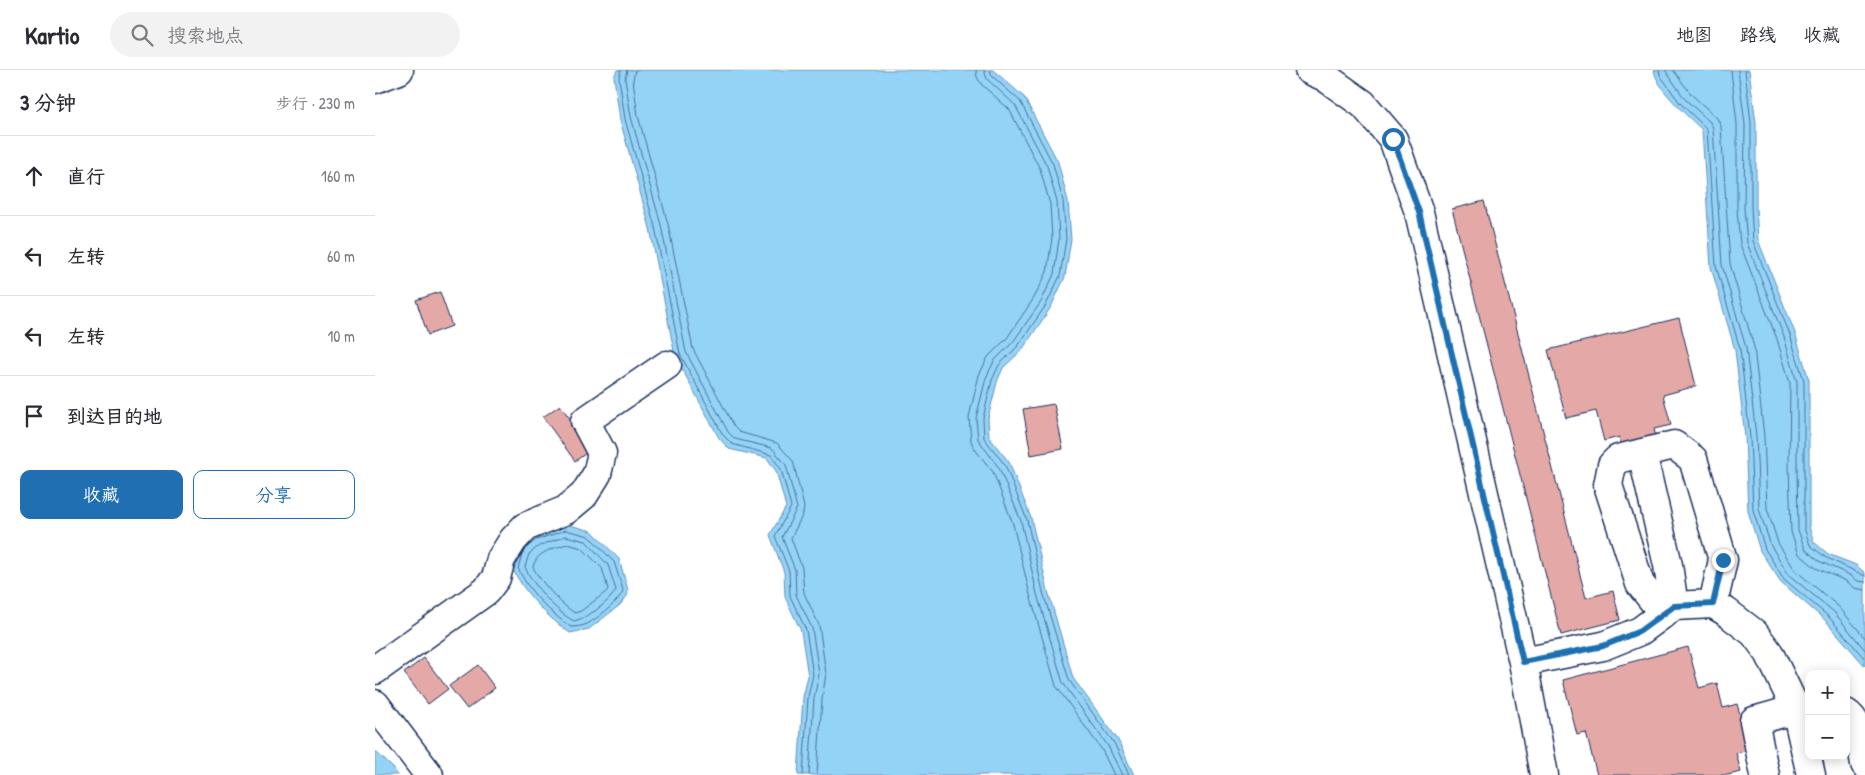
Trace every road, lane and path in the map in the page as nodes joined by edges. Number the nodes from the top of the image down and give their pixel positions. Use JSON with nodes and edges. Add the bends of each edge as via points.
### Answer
{"nodes":[{"id":1,"x":399,"y":70,"type":"edge"},
{"id":2,"x":1309,"y":70,"type":"edge"},
{"id":3,"x":375,"y":79,"type":"edge"},
{"id":4,"x":667,"y":365,"type":"dead end"},
{"id":5,"x":1642,"y":453,"type":"junction"},
{"id":6,"x":1713,"y":604,"type":"junction"},
{"id":7,"x":1669,"y":610,"type":"junction"},
{"id":8,"x":1523,"y":662,"type":"junction"},
{"id":9,"x":375,"y":670,"type":"edge"},
{"id":10,"x":375,"y":704,"type":"edge"},
{"id":11,"x":1802,"y":708,"type":"edge"},
{"id":12,"x":1850,"y":715,"type":"edge"},
{"id":13,"x":1865,"y":764,"type":"edge"},
{"id":14,"x":429,"y":775,"type":"edge"},
{"id":15,"x":1543,"y":775,"type":"edge"},
{"id":16,"x":1765,"y":775,"type":"edge"},
{"id":17,"x":1811,"y":775,"type":"edge"}],
"edges":[{"from":1,"to":3,"type":"lane"},
{"from":2,"to":8,"type":"lane","via":[[1363,104],[1393,139],[1419,212]]},
{"from":4,"to":9,"type":"lane","via":[[585,421],[602,453],[597,474],[584,495],[566,510],[525,527],[501,559],[496,578],[486,591]]},
{"from":5,"to":6,"type":"lane","via":[[1674,445],[1693,460],[1723,560]]},
{"from":5,"to":7,"type":"lane","via":[[1668,565]]},
{"from":5,"to":7,"type":"lane","via":[[1618,459],[1612,465],[1608,486],[1641,584]]},
{"from":6,"to":7,"type":"lane"},
{"from":6,"to":11,"type":"lane","via":[[1753,633]]},
{"from":7,"to":8,"type":"lane","via":[[1640,631],[1603,646]]},
{"from":8,"to":15,"type":"lane"},
{"from":10,"to":14,"type":"lane"},
{"from":11,"to":16,"type":"lane","via":[[1754,721]]},
{"from":11,"to":17,"type":"lane"},
{"from":12,"to":13,"type":"lane","via":[[1858,732]]}]}
